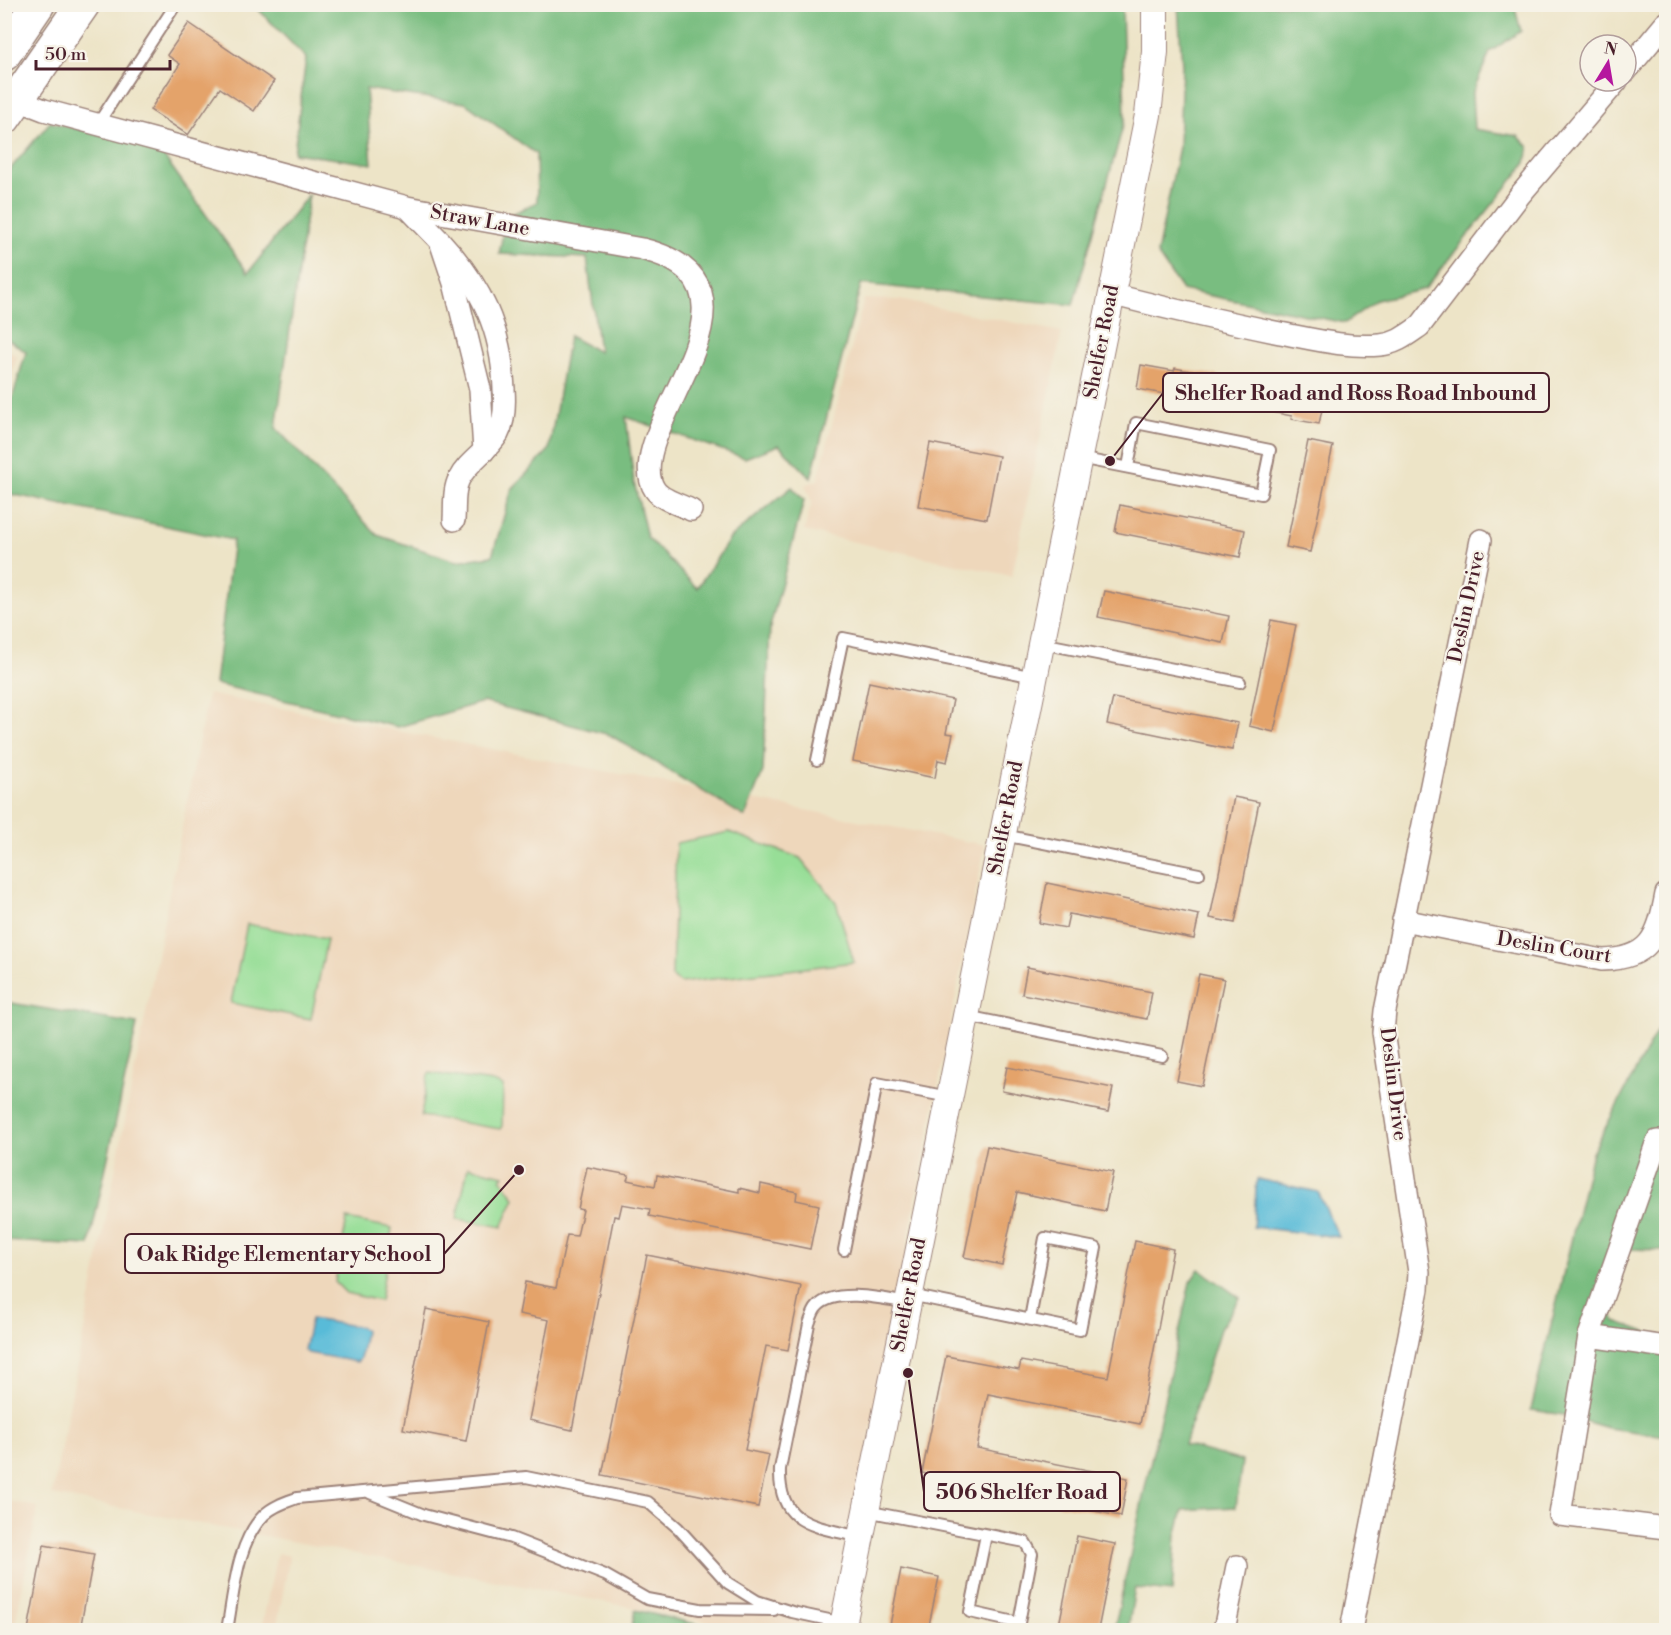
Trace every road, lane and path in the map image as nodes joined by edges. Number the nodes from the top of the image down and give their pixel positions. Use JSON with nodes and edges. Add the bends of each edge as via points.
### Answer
{"nodes":[{"id":1,"x":38,"y":4,"type":"edge"},
{"id":2,"x":83,"y":4,"type":"edge"},
{"id":3,"x":176,"y":4,"type":"edge"},
{"id":4,"x":1155,"y":4,"type":"edge"},
{"id":5,"x":1666,"y":23,"type":"edge"},
{"id":6,"x":4,"y":54,"type":"edge"},
{"id":7,"x":1638,"y":57,"type":"edge"},
{"id":8,"x":1607,"y":93,"type":"edge"},
{"id":9,"x":9,"y":104,"type":"edge"},
{"id":10,"x":97,"y":125,"type":"junction"},
{"id":11,"x":407,"y":207,"type":"junction"},
{"id":12,"x":440,"y":241,"type":"junction"},
{"id":13,"x":1112,"y":294,"type":"junction"},
{"id":14,"x":484,"y":451,"type":"junction"},
{"id":15,"x":1078,"y":458,"type":"junction"},
{"id":16,"x":1128,"y":467,"type":"junction"},
{"id":17,"x":692,"y":510,"type":"dead end"},
{"id":18,"x":454,"y":520,"type":"dead end"},
{"id":19,"x":1481,"y":540,"type":"dead end"},
{"id":20,"x":1041,"y":643,"type":"junction"},
{"id":21,"x":1034,"y":677,"type":"junction"},
{"id":22,"x":1240,"y":682,"type":"dead end"},
{"id":23,"x":817,"y":760,"type":"dead end"},
{"id":24,"x":1002,"y":835,"type":"junction"},
{"id":25,"x":1200,"y":874,"type":"dead end"},
{"id":26,"x":1666,"y":894,"type":"edge"},
{"id":27,"x":1403,"y":920,"type":"junction"},
{"id":28,"x":966,"y":1016,"type":"junction"},
{"id":29,"x":1162,"y":1056,"type":"dead end"},
{"id":30,"x":949,"y":1097,"type":"junction"},
{"id":31,"x":1662,"y":1142,"type":"edge"},
{"id":32,"x":844,"y":1250,"type":"dead end"},
{"id":33,"x":908,"y":1299,"type":"junction"},
{"id":34,"x":1029,"y":1319,"type":"junction"},
{"id":35,"x":1589,"y":1336,"type":"junction"},
{"id":36,"x":1666,"y":1347,"type":"edge"},
{"id":37,"x":367,"y":1492,"type":"junction"},
{"id":38,"x":866,"y":1511,"type":"junction"},
{"id":39,"x":1666,"y":1528,"type":"edge"},
{"id":40,"x":986,"y":1535,"type":"junction"},
{"id":41,"x":860,"y":1537,"type":"junction"},
{"id":42,"x":1237,"y":1566,"type":"dead end"},
{"id":43,"x":787,"y":1610,"type":"junction"},
{"id":44,"x":842,"y":1627,"type":"edge"},
{"id":45,"x":227,"y":1630,"type":"edge"},
{"id":46,"x":1224,"y":1630,"type":"edge"},
{"id":47,"x":1351,"y":1630,"type":"edge"}],
"edges":[{"from":1,"to":6,"type":"main road"},
{"from":2,"to":9,"type":"main road"},
{"from":3,"to":10,"type":"lane"},
{"from":4,"to":13,"type":"street","name":"Shelfer Road","via":[[1155,52],[1148,115]]},
{"from":5,"to":7,"type":"street"},
{"from":8,"to":13,"type":"street","via":[[1520,195],[1420,326],[1398,342],[1355,345],[1301,337],[1183,314]]},
{"from":9,"to":10,"type":"street","name":"Straw Lane"},
{"from":10,"to":11,"type":"street","name":"Straw Lane"},
{"from":11,"to":12,"type":"street"},
{"from":11,"to":17,"type":"street","name":"Straw Lane","via":[[642,249],[664,254],[689,270],[698,284],[702,316],[685,376],[650,461],[655,489],[660,495]]},
{"from":12,"to":14,"type":"street","via":[[480,389]]},
{"from":12,"to":14,"type":"street","via":[[476,286],[503,356],[505,399],[501,427]]},
{"from":13,"to":15,"type":"street","name":"Shelfer Road"},
{"from":14,"to":18,"type":"street","via":[[458,481]]},
{"from":15,"to":16,"type":"lane"},
{"from":15,"to":20,"type":"street","name":"Shelfer Road"},
{"from":16,"to":16,"type":"lane","via":[[1261,494],[1270,450],[1136,423]]},
{"from":19,"to":27,"type":"street","name":"Deslin Drive"},
{"from":20,"to":21,"type":"street","name":"Shelfer Road"},
{"from":20,"to":22,"type":"lane"},
{"from":21,"to":23,"type":"lane","via":[[843,638]]},
{"from":21,"to":24,"type":"street","name":"Shelfer Road"},
{"from":24,"to":25,"type":"lane"},
{"from":24,"to":28,"type":"street","name":"Shelfer Road"},
{"from":26,"to":27,"type":"street","name":"Deslin Court","via":[[1656,934],[1634,956],[1618,959],[1602,960]]},
{"from":27,"to":47,"type":"street","name":"Deslin Drive","via":[[1383,1032],[1419,1272],[1418,1289]]},
{"from":28,"to":29,"type":"lane"},
{"from":28,"to":30,"type":"street","name":"Shelfer Road"},
{"from":30,"to":32,"type":"lane","via":[[877,1083]]},
{"from":30,"to":33,"type":"street","name":"Shelfer Road"},
{"from":31,"to":35,"type":"street"},
{"from":33,"to":34,"type":"lane"},
{"from":33,"to":38,"type":"street","name":"Shelfer Road"},
{"from":33,"to":41,"type":"lane","via":[[830,1299],[817,1307],[806,1335],[779,1486],[784,1503],[795,1516],[818,1527]]},
{"from":34,"to":34,"type":"lane","via":[[1080,1330],[1096,1248],[1046,1238]]},
{"from":35,"to":36,"type":"street"},
{"from":35,"to":39,"type":"street","via":[[1560,1515]]},
{"from":37,"to":43,"type":"lane","via":[[424,1515],[511,1538],[605,1575],[647,1599],[700,1609]]},
{"from":37,"to":43,"type":"lane","via":[[526,1477],[648,1502],[678,1528],[728,1583],[757,1601]]},
{"from":37,"to":45,"type":"lane","via":[[297,1498],[264,1515],[246,1545]]},
{"from":38,"to":40,"type":"lane"},
{"from":38,"to":41,"type":"street","name":"Shelfer Road"},
{"from":40,"to":40,"type":"lane","via":[[1025,1542],[1032,1554],[1019,1623],[970,1612]]},
{"from":41,"to":44,"type":"street","name":"Shelfer Road"},
{"from":42,"to":46,"type":"street"},
{"from":43,"to":44,"type":"lane"}]}
